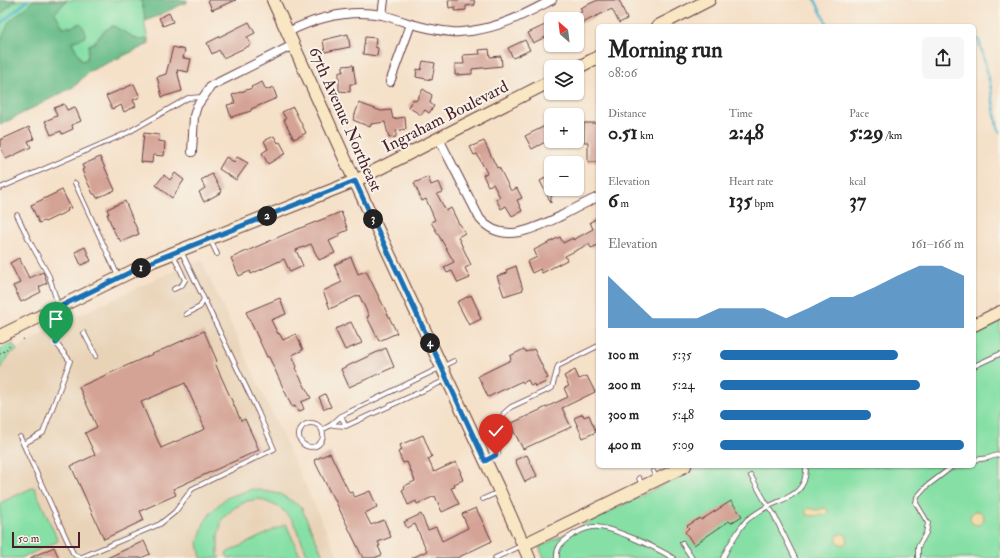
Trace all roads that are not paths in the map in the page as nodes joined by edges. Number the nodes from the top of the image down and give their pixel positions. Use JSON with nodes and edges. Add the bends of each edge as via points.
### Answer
{"nodes":[{"id":1,"x":273,"y":0,"type":"edge"},
{"id":2,"x":384,"y":0,"type":"edge"},
{"id":3,"x":709,"y":0,"type":"edge"},
{"id":4,"x":547,"y":1,"type":"edge"},
{"id":5,"x":382,"y":15,"type":"junction"},
{"id":6,"x":410,"y":24,"type":"junction"},
{"id":7,"x":662,"y":24,"type":"edge"},
{"id":8,"x":288,"y":32,"type":"junction"},
{"id":9,"x":294,"y":45,"type":"junction"},
{"id":10,"x":596,"y":58,"type":"edge"},
{"id":11,"x":584,"y":64,"type":"edge"},
{"id":12,"x":390,"y":82,"type":"dead end"},
{"id":13,"x":544,"y":85,"type":"edge"},
{"id":14,"x":202,"y":97,"type":"junction"},
{"id":15,"x":439,"y":139,"type":"junction"},
{"id":16,"x":192,"y":152,"type":"dead end"},
{"id":17,"x":355,"y":181,"type":"junction"},
{"id":18,"x":76,"y":183,"type":"dead end"},
{"id":19,"x":0,"y":188,"type":"edge"},
{"id":20,"x":596,"y":198,"type":"edge"},
{"id":21,"x":17,"y":215,"type":"dead end"},
{"id":22,"x":210,"y":239,"type":"junction"},
{"id":23,"x":177,"y":252,"type":"junction"},
{"id":24,"x":217,"y":254,"type":"dead end"},
{"id":25,"x":119,"y":278,"type":"junction"},
{"id":26,"x":174,"y":289,"type":"dead end"},
{"id":27,"x":204,"y":299,"type":"junction"},
{"id":28,"x":59,"y":307,"type":"junction"},
{"id":29,"x":1000,"y":312,"type":"edge"},
{"id":30,"x":47,"y":313,"type":"junction"},
{"id":31,"x":186,"y":314,"type":"dead end"},
{"id":32,"x":976,"y":324,"type":"edge"},
{"id":33,"x":84,"y":333,"type":"dead end"},
{"id":34,"x":0,"y":336,"type":"edge"},
{"id":35,"x":596,"y":347,"type":"edge"},
{"id":36,"x":1000,"y":354,"type":"edge"},
{"id":37,"x":96,"y":356,"type":"dead end"},
{"id":38,"x":454,"y":361,"type":"dead end"},
{"id":39,"x":976,"y":365,"type":"edge"},
{"id":40,"x":441,"y":367,"type":"junction"},
{"id":41,"x":447,"y":379,"type":"junction"},
{"id":42,"x":341,"y":416,"type":"junction"},
{"id":43,"x":331,"y":425,"type":"junction"},
{"id":44,"x":346,"y":426,"type":"junction"},
{"id":45,"x":322,"y":430,"type":"junction"},
{"id":46,"x":20,"y":438,"type":"dead end"},
{"id":47,"x":23,"y":444,"type":"junction"},
{"id":48,"x":1000,"y":454,"type":"edge"},
{"id":49,"x":976,"y":460,"type":"edge"},
{"id":50,"x":485,"y":461,"type":"junction"},
{"id":51,"x":679,"y":468,"type":"edge"},
{"id":52,"x":806,"y":468,"type":"edge"},
{"id":53,"x":950,"y":468,"type":"edge"},
{"id":54,"x":751,"y":476,"type":"dead end"},
{"id":55,"x":500,"y":492,"type":"junction"},
{"id":56,"x":483,"y":499,"type":"dead end"},
{"id":57,"x":768,"y":507,"type":"junction"},
{"id":58,"x":682,"y":543,"type":"dead end"},
{"id":59,"x":523,"y":545,"type":"junction"},
{"id":60,"x":495,"y":558,"type":"edge"},
{"id":61,"x":529,"y":558,"type":"edge"},
{"id":62,"x":557,"y":558,"type":"edge"},
{"id":63,"x":673,"y":558,"type":"edge"},
{"id":64,"x":692,"y":558,"type":"edge"},
{"id":65,"x":723,"y":558,"type":"edge"},
{"id":66,"x":795,"y":558,"type":"edge"},
{"id":67,"x":918,"y":558,"type":"edge"}],
"edges":[{"from":1,"to":8,"type":"main road","name":"67th Avenue Northeast"},
{"from":2,"to":5,"type":"street"},
{"from":3,"to":7,"type":"main road"},
{"from":4,"to":6,"type":"street","via":[[524,15],[500,25],[478,30],[454,33]]},
{"from":5,"to":6,"type":"street"},
{"from":5,"to":8,"type":"street","via":[[346,14],[319,18]]},
{"from":6,"to":12,"type":"street"},
{"from":8,"to":9,"type":"main road","name":"67th Avenue Northeast"},
{"from":9,"to":14,"type":"street","via":[[211,86]]},
{"from":9,"to":17,"type":"main road","name":"67th Avenue Northeast"},
{"from":10,"to":11,"type":"main road"},
{"from":13,"to":15,"type":"main road","name":"Ingraham Boulevard"},
{"from":14,"to":16,"type":"street","via":[[194,116]]},
{"from":14,"to":19,"type":"lane","via":[[188,98],[127,133]]},
{"from":15,"to":17,"type":"main road","name":"Ingraham Boulevard"},
{"from":15,"to":20,"type":"street","via":[[480,219],[496,232],[526,232],[538,228]]},
{"from":17,"to":22,"type":"main road","name":"Ingraham Boulevard"},
{"from":17,"to":40,"type":"main road","name":"67th Avenue Northeast"},
{"from":18,"to":25,"type":"lane"},
{"from":21,"to":28,"type":"lane","via":[[49,276]]},
{"from":22,"to":23,"type":"main road","name":"Ingraham Boulevard"},
{"from":22,"to":24,"type":"lane"},
{"from":23,"to":25,"type":"main road","name":"Ingraham Boulevard"},
{"from":23,"to":26,"type":"lane","via":[[185,280]]},
{"from":23,"to":27,"type":"lane"},
{"from":25,"to":28,"type":"main road","name":"Ingraham Boulevard"},
{"from":27,"to":31,"type":"lane","via":[[200,307]]},
{"from":27,"to":47,"type":"lane","via":[[274,449],[192,489],[175,512],[160,524],[82,557],[74,553]]},
{"from":28,"to":30,"type":"main road","name":"Ingraham Boulevard"},
{"from":29,"to":32,"type":"main road"},
{"from":30,"to":34,"type":"main road","name":"Ingraham Boulevard"},
{"from":30,"to":47,"type":"lane","via":[[58,336],[56,343],[70,361],[43,433]]},
{"from":33,"to":37,"type":"lane"},
{"from":35,"to":50,"type":"lane","via":[[558,366],[552,388],[507,410],[502,418],[498,454]]},
{"from":36,"to":39,"type":"lane"},
{"from":38,"to":40,"type":"lane"},
{"from":40,"to":41,"type":"main road","name":"67th Avenue Northeast"},
{"from":40,"to":42,"type":"lane"},
{"from":41,"to":44,"type":"lane"},
{"from":41,"to":50,"type":"main road","name":"67th Avenue Northeast"},
{"from":42,"to":43,"type":"lane"},
{"from":42,"to":44,"type":"lane"},
{"from":43,"to":44,"type":"lane"},
{"from":43,"to":45,"type":"lane"},
{"from":45,"to":45,"type":"lane","via":[[312,423],[304,425],[299,432],[300,440],[306,446],[318,445],[322,438]]},
{"from":46,"to":47,"type":"lane"},
{"from":48,"to":49,"type":"lane"},
{"from":50,"to":55,"type":"main road","name":"67th Avenue Northeast"},
{"from":51,"to":59,"type":"main road"},
{"from":52,"to":57,"type":"lane","via":[[806,477],[800,489]]},
{"from":53,"to":67,"type":"lane","via":[[917,497],[916,503],[928,523],[918,547]]},
{"from":54,"to":57,"type":"lane"},
{"from":55,"to":56,"type":"lane"},
{"from":55,"to":59,"type":"main road","name":"67th Avenue Northeast"},
{"from":57,"to":65,"type":"lane","via":[[743,524]]},
{"from":57,"to":66,"type":"lane"},
{"from":58,"to":64,"type":"lane"},
{"from":59,"to":60,"type":"lane"},
{"from":59,"to":61,"type":"main road","name":"67th Avenue Northeast"},
{"from":62,"to":63,"type":"lane","via":[[558,547],[562,543],[577,533],[595,527],[650,545]]}]}
